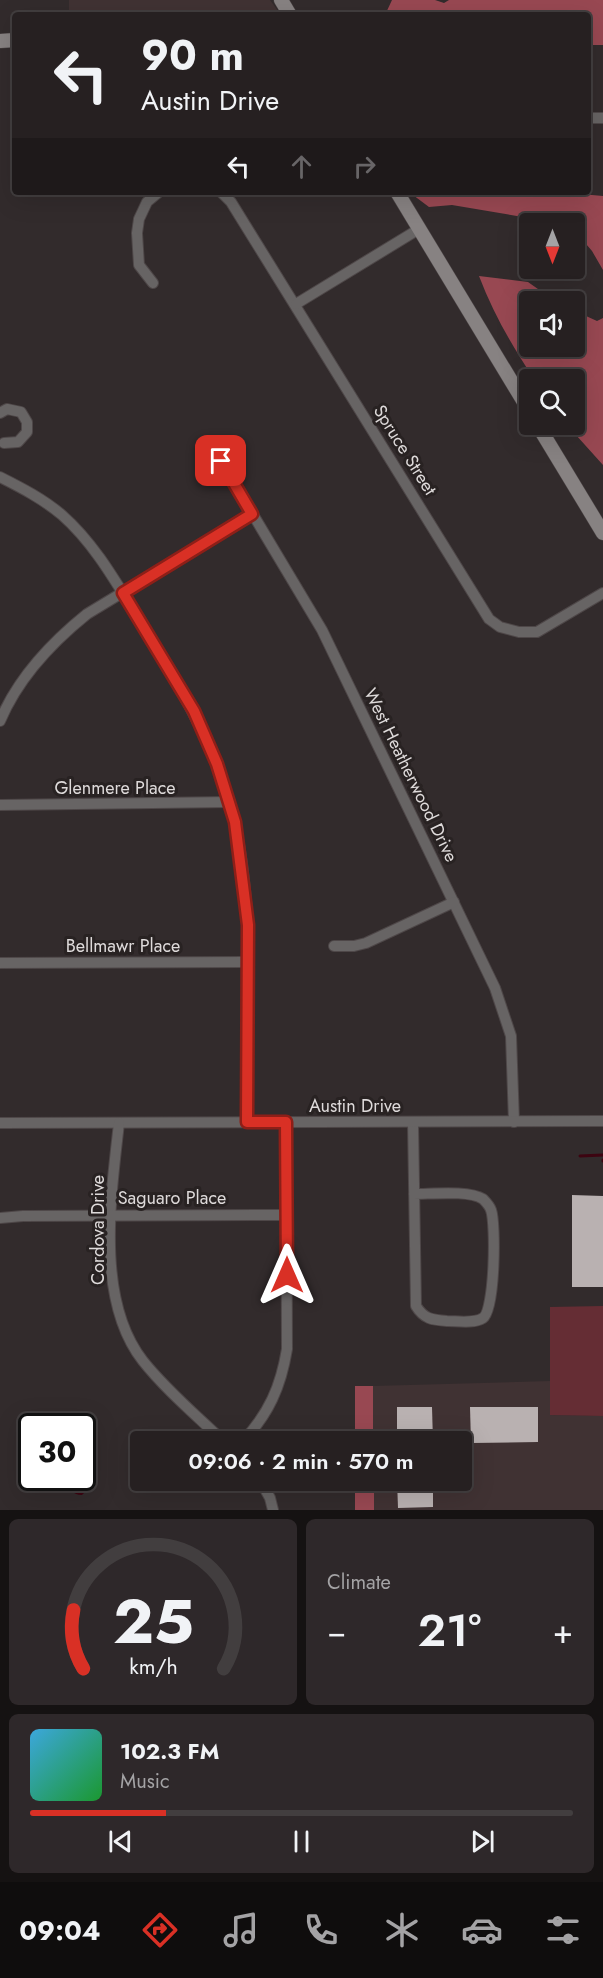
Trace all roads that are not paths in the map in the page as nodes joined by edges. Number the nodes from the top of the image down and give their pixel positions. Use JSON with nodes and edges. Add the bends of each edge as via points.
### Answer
{"nodes":[{"id":1,"x":155,"y":195,"type":"edge"},
{"id":2,"x":224,"y":195,"type":"edge"},
{"id":3,"x":399,"y":195,"type":"edge"},
{"id":4,"x":419,"y":229,"type":"junction"},
{"id":5,"x":153,"y":283,"type":"dead end"},
{"id":6,"x":296,"y":304,"type":"junction"},
{"id":7,"x":519,"y":394,"type":"edge"},
{"id":8,"x":0,"y":413,"type":"edge"},
{"id":9,"x":544,"y":435,"type":"edge"},
{"id":10,"x":1,"y":444,"type":"edge"},
{"id":11,"x":221,"y":461,"type":"dead end"},
{"id":12,"x":0,"y":477,"type":"edge"},
{"id":13,"x":252,"y":514,"type":"junction"},
{"id":14,"x":603,"y":533,"type":"edge"},
{"id":15,"x":123,"y":593,"type":"junction"},
{"id":16,"x":603,"y":593,"type":"edge"},
{"id":17,"x":0,"y":721,"type":"edge"},
{"id":18,"x":230,"y":802,"type":"junction"},
{"id":19,"x":0,"y":805,"type":"edge"},
{"id":20,"x":454,"y":902,"type":"junction"},
{"id":21,"x":334,"y":946,"type":"dead end"},
{"id":22,"x":246,"y":962,"type":"junction"},
{"id":23,"x":0,"y":963,"type":"edge"},
{"id":24,"x":603,"y":1121,"type":"edge"},
{"id":25,"x":247,"y":1122,"type":"junction"},
{"id":26,"x":286,"y":1122,"type":"junction"},
{"id":27,"x":413,"y":1122,"type":"junction"},
{"id":28,"x":514,"y":1122,"type":"junction"},
{"id":29,"x":0,"y":1123,"type":"edge"},
{"id":30,"x":119,"y":1123,"type":"junction"},
{"id":31,"x":414,"y":1194,"type":"junction"},
{"id":32,"x":111,"y":1215,"type":"junction"},
{"id":33,"x":286,"y":1215,"type":"junction"},
{"id":34,"x":0,"y":1218,"type":"edge"},
{"id":35,"x":213,"y":1431,"type":"edge"},
{"id":36,"x":252,"y":1431,"type":"edge"},
{"id":37,"x":266,"y":1491,"type":"edge"},
{"id":38,"x":273,"y":1510,"type":"edge"}],
"edges":[{"from":1,"to":5,"type":"street","via":[[147,202],[137,233],[139,265]]},
{"from":2,"to":6,"type":"street","name":"Spruce Street"},
{"from":3,"to":4,"type":"main road"},
{"from":4,"to":6,"type":"street"},
{"from":4,"to":7,"type":"main road"},
{"from":6,"to":16,"type":"street","name":"Spruce Street","via":[[489,619],[500,627],[537,632]]},
{"from":8,"to":10,"type":"street","via":[[7,409],[21,412],[27,422],[27,432],[18,442]]},
{"from":9,"to":14,"type":"main road"},
{"from":11,"to":13,"type":"street","name":"West Heatherwood Drive"},
{"from":12,"to":15,"type":"street","via":[[62,515],[91,546]]},
{"from":13,"to":15,"type":"street"},
{"from":13,"to":20,"type":"street","name":"West Heatherwood Drive","via":[[322,630]]},
{"from":15,"to":17,"type":"street","via":[[87,614],[50,647]]},
{"from":15,"to":18,"type":"street","via":[[194,711]]},
{"from":18,"to":19,"type":"street","name":"Glenmere Place"},
{"from":18,"to":22,"type":"street","via":[[246,895]]},
{"from":20,"to":21,"type":"street","via":[[366,943]]},
{"from":20,"to":28,"type":"street","name":"West Heatherwood Drive","via":[[509,1023]]},
{"from":22,"to":23,"type":"street","name":"Bellmawr Place"},
{"from":22,"to":25,"type":"street"},
{"from":24,"to":28,"type":"street","name":"Austin Drive"},
{"from":25,"to":26,"type":"street","name":"Austin Drive"},
{"from":25,"to":30,"type":"street","name":"Austin Drive"},
{"from":26,"to":27,"type":"street","name":"Austin Drive"},
{"from":26,"to":33,"type":"street"},
{"from":27,"to":28,"type":"street","name":"Austin Drive"},
{"from":27,"to":31,"type":"street"},
{"from":29,"to":30,"type":"street","name":"Austin Drive"},
{"from":30,"to":32,"type":"street","name":"Cordova Drive"},
{"from":31,"to":31,"type":"street","via":[[416,1306],[421,1315],[431,1320],[484,1318],[490,1309],[494,1281],[491,1210],[483,1199],[469,1194]]},
{"from":32,"to":33,"type":"street","name":"Saguaro Place"},
{"from":32,"to":34,"type":"street","name":"Saguaro Place"},
{"from":32,"to":35,"type":"street","name":"Cordova Drive","via":[[115,1305],[125,1332],[144,1363]]},
{"from":33,"to":36,"type":"street","via":[[287,1336],[283,1373],[269,1408]]},
{"from":37,"to":38,"type":"street"}]}
